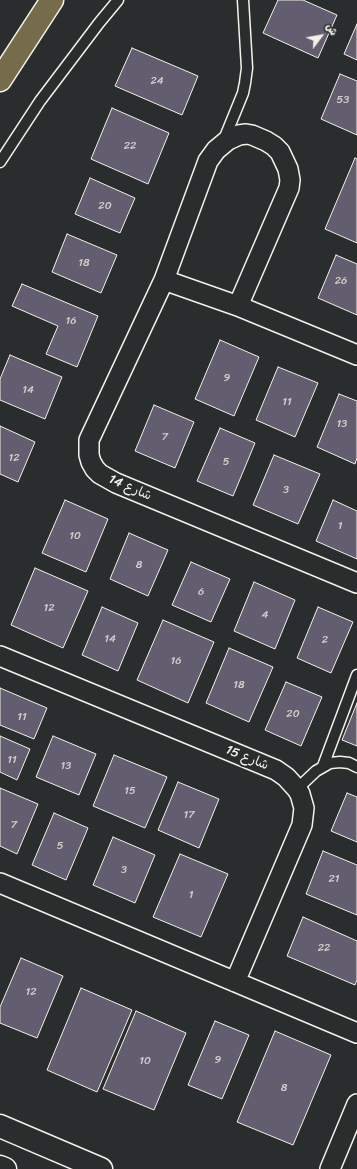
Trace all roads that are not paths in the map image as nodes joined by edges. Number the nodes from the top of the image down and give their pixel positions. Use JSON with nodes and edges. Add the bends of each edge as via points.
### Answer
{"nodes":[{"id":1,"x":52,"y":0,"type":"edge"},
{"id":2,"x":118,"y":0,"type":"edge"},
{"id":3,"x":243,"y":0,"type":"edge"},
{"id":4,"x":0,"y":80,"type":"edge"},
{"id":5,"x":222,"y":144,"type":"junction"},
{"id":6,"x":0,"y":162,"type":"edge"},
{"id":7,"x":164,"y":280,"type":"junction"},
{"id":8,"x":238,"y":306,"type":"junction"},
{"id":9,"x":357,"y":354,"type":"edge"},
{"id":10,"x":357,"y":583,"type":"edge"},
{"id":11,"x":0,"y":656,"type":"edge"},
{"id":12,"x":357,"y":675,"type":"edge"},
{"id":13,"x":323,"y":766,"type":"junction"},
{"id":14,"x":357,"y":766,"type":"edge"},
{"id":15,"x":297,"y":789,"type":"junction"},
{"id":16,"x":0,"y":883,"type":"edge"},
{"id":17,"x":235,"y":982,"type":"junction"},
{"id":18,"x":357,"y":1033,"type":"edge"},
{"id":19,"x":357,"y":1104,"type":"edge"},
{"id":20,"x":0,"y":1126,"type":"edge"},
{"id":21,"x":0,"y":1167,"type":"edge"},
{"id":22,"x":5,"y":1169,"type":"edge"},
{"id":23,"x":101,"y":1169,"type":"edge"},
{"id":24,"x":330,"y":1169,"type":"edge"}],
"edges":[{"from":1,"to":4,"type":"highway"},
{"from":2,"to":6,"type":"lane","via":[[40,101]]},
{"from":3,"to":5,"type":"lane","via":[[247,68],[245,83]]},
{"from":5,"to":7,"type":"street","name":"شارع 14","via":[[208,161]]},
{"from":5,"to":8,"type":"street","name":"شارع 14","via":[[233,137],[246,134],[266,141],[280,152],[290,180],[289,188]]},
{"from":7,"to":8,"type":"street"},
{"from":7,"to":10,"type":"street","name":"شارع 14","via":[[89,440],[89,455],[95,469],[116,483]]},
{"from":8,"to":9,"type":"street"},
{"from":11,"to":15,"type":"street","name":"شارع 15","via":[[276,770]]},
{"from":12,"to":13,"type":"lane"},
{"from":13,"to":14,"type":"lane","via":[[340,762]]},
{"from":13,"to":15,"type":"lane"},
{"from":15,"to":17,"type":"street","name":"شارع 15","via":[[304,808],[302,825]]},
{"from":16,"to":17,"type":"street"},
{"from":17,"to":18,"type":"street"},
{"from":19,"to":24,"type":"street"},
{"from":20,"to":23,"type":"street"},
{"from":21,"to":22,"type":"street"}]}
